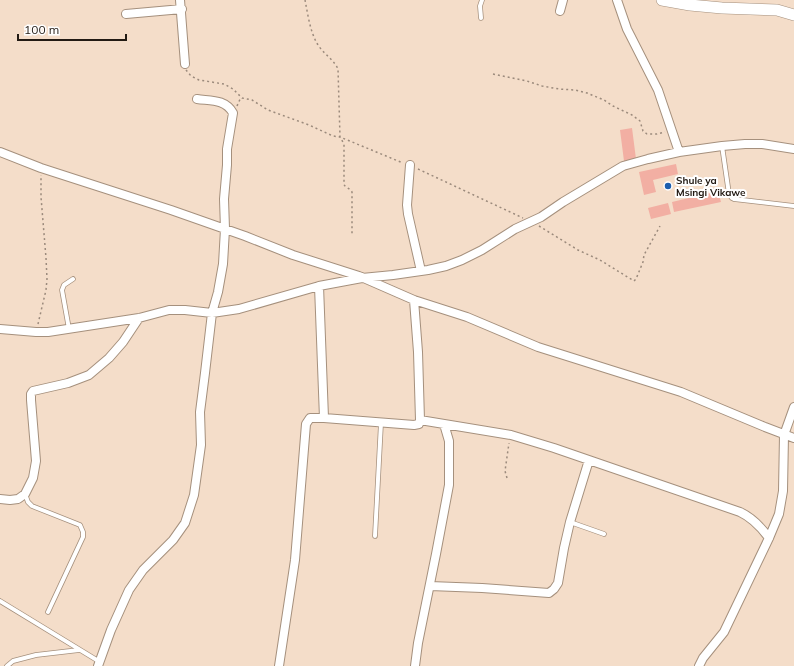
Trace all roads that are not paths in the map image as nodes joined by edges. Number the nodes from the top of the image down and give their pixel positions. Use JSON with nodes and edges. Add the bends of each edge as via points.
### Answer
{"nodes":[{"id":1,"x":180,"y":0,"type":"edge"},
{"id":2,"x":482,"y":0,"type":"edge"},
{"id":3,"x":563,"y":0,"type":"edge"},
{"id":4,"x":617,"y":0,"type":"edge"},
{"id":5,"x":662,"y":0,"type":"edge"},
{"id":6,"x":721,"y":4,"type":"edge"},
{"id":7,"x":182,"y":10,"type":"junction"},
{"id":8,"x":560,"y":11,"type":"dead end"},
{"id":9,"x":126,"y":14,"type":"dead end"},
{"id":10,"x":794,"y":15,"type":"edge"},
{"id":11,"x":481,"y":18,"type":"dead end"},
{"id":12,"x":185,"y":64,"type":"road end"},
{"id":13,"x":197,"y":99,"type":"dead end"},
{"id":14,"x":722,"y":146,"type":"junction"},
{"id":15,"x":794,"y":149,"type":"edge"},
{"id":16,"x":0,"y":152,"type":"edge"},
{"id":17,"x":679,"y":152,"type":"junction"},
{"id":18,"x":410,"y":166,"type":"road end"},
{"id":19,"x":794,"y":206,"type":"edge"},
{"id":20,"x":225,"y":229,"type":"junction"},
{"id":21,"x":421,"y":271,"type":"junction"},
{"id":22,"x":362,"y":278,"type":"junction"},
{"id":23,"x":73,"y":280,"type":"dead end"},
{"id":24,"x":319,"y":286,"type":"junction"},
{"id":25,"x":414,"y":300,"type":"junction"},
{"id":26,"x":212,"y":313,"type":"junction"},
{"id":27,"x":139,"y":318,"type":"junction"},
{"id":28,"x":0,"y":329,"type":"edge"},
{"id":29,"x":69,"y":329,"type":"junction"},
{"id":30,"x":794,"y":407,"type":"edge"},
{"id":31,"x":324,"y":418,"type":"junction"},
{"id":32,"x":420,"y":420,"type":"junction"},
{"id":33,"x":381,"y":423,"type":"junction"},
{"id":34,"x":444,"y":424,"type":"junction"},
{"id":35,"x":784,"y":435,"type":"junction"},
{"id":36,"x":794,"y":438,"type":"edge"},
{"id":37,"x":589,"y":460,"type":"junction"},
{"id":38,"x":25,"y":494,"type":"junction"},
{"id":39,"x":0,"y":499,"type":"edge"},
{"id":40,"x":570,"y":522,"type":"junction"},
{"id":41,"x":604,"y":534,"type":"dead end"},
{"id":42,"x":376,"y":536,"type":"dead end"},
{"id":43,"x":769,"y":538,"type":"junction"},
{"id":44,"x":430,"y":586,"type":"junction"},
{"id":45,"x":0,"y":600,"type":"edge"},
{"id":46,"x":48,"y":612,"type":"dead end"},
{"id":47,"x":80,"y":650,"type":"junction"},
{"id":48,"x":99,"y":664,"type":"edge"},
{"id":49,"x":7,"y":666,"type":"edge"},
{"id":50,"x":279,"y":666,"type":"edge"},
{"id":51,"x":415,"y":666,"type":"edge"},
{"id":52,"x":699,"y":666,"type":"edge"}],
"edges":[{"from":1,"to":7,"type":"street"},
{"from":2,"to":11,"type":"lane"},
{"from":3,"to":8,"type":"street"},
{"from":4,"to":17,"type":"street","via":[[627,29],[658,90]]},
{"from":5,"to":6,"type":"street","via":[[690,5]]},
{"from":6,"to":10,"type":"street","via":[[777,10]]},
{"from":7,"to":9,"type":"street"},
{"from":7,"to":12,"type":"street"},
{"from":13,"to":20,"type":"street","via":[[221,102],[234,113],[226,149]]},
{"from":14,"to":15,"type":"street","via":[[762,144]]},
{"from":14,"to":17,"type":"street"},
{"from":14,"to":19,"type":"lane","via":[[729,194],[732,198]]},
{"from":16,"to":20,"type":"street"},
{"from":17,"to":21,"type":"street","via":[[623,166],[482,250],[446,266]]},
{"from":18,"to":21,"type":"street","via":[[407,205]]},
{"from":20,"to":22,"type":"street"},
{"from":20,"to":26,"type":"street","via":[[223,264]]},
{"from":21,"to":22,"type":"street"},
{"from":22,"to":24,"type":"street"},
{"from":22,"to":25,"type":"street"},
{"from":23,"to":29,"type":"lane","via":[[64,285],[62,290]]},
{"from":24,"to":26,"type":"street","via":[[252,306]]},
{"from":24,"to":31,"type":"street"},
{"from":25,"to":32,"type":"street"},
{"from":25,"to":35,"type":"street","via":[[467,317],[538,347],[681,392]]},
{"from":26,"to":27,"type":"street","via":[[169,310]]},
{"from":26,"to":48,"type":"street","via":[[200,412],[201,445],[194,495],[185,523],[128,590]]},
{"from":27,"to":29,"type":"street"},
{"from":27,"to":38,"type":"street","via":[[123,342],[89,375],[33,391],[31,394],[36,461],[33,478]]},
{"from":28,"to":29,"type":"street","via":[[36,332]]},
{"from":30,"to":35,"type":"street"},
{"from":31,"to":33,"type":"street"},
{"from":31,"to":50,"type":"street","via":[[310,418],[306,424],[295,560]]},
{"from":32,"to":33,"type":"street","via":[[419,424],[414,425]]},
{"from":32,"to":34,"type":"street"},
{"from":33,"to":42,"type":"lane"},
{"from":34,"to":37,"type":"street","via":[[511,435]]},
{"from":34,"to":44,"type":"street","via":[[449,441],[449,485]]},
{"from":35,"to":36,"type":"street"},
{"from":35,"to":43,"type":"street","via":[[783,491],[779,514]]},
{"from":37,"to":40,"type":"street"},
{"from":37,"to":43,"type":"street","via":[[740,512],[757,523]]},
{"from":38,"to":39,"type":"street","via":[[18,499]]},
{"from":38,"to":46,"type":"lane","via":[[32,506],[80,525],[83,532],[83,537]]},
{"from":40,"to":41,"type":"lane"},
{"from":40,"to":44,"type":"street","via":[[558,583],[549,593]]},
{"from":43,"to":52,"type":"street","via":[[724,632]]},
{"from":44,"to":51,"type":"street"},
{"from":45,"to":47,"type":"lane"},
{"from":47,"to":48,"type":"lane"},
{"from":47,"to":49,"type":"lane","via":[[36,655],[13,661]]}]}
